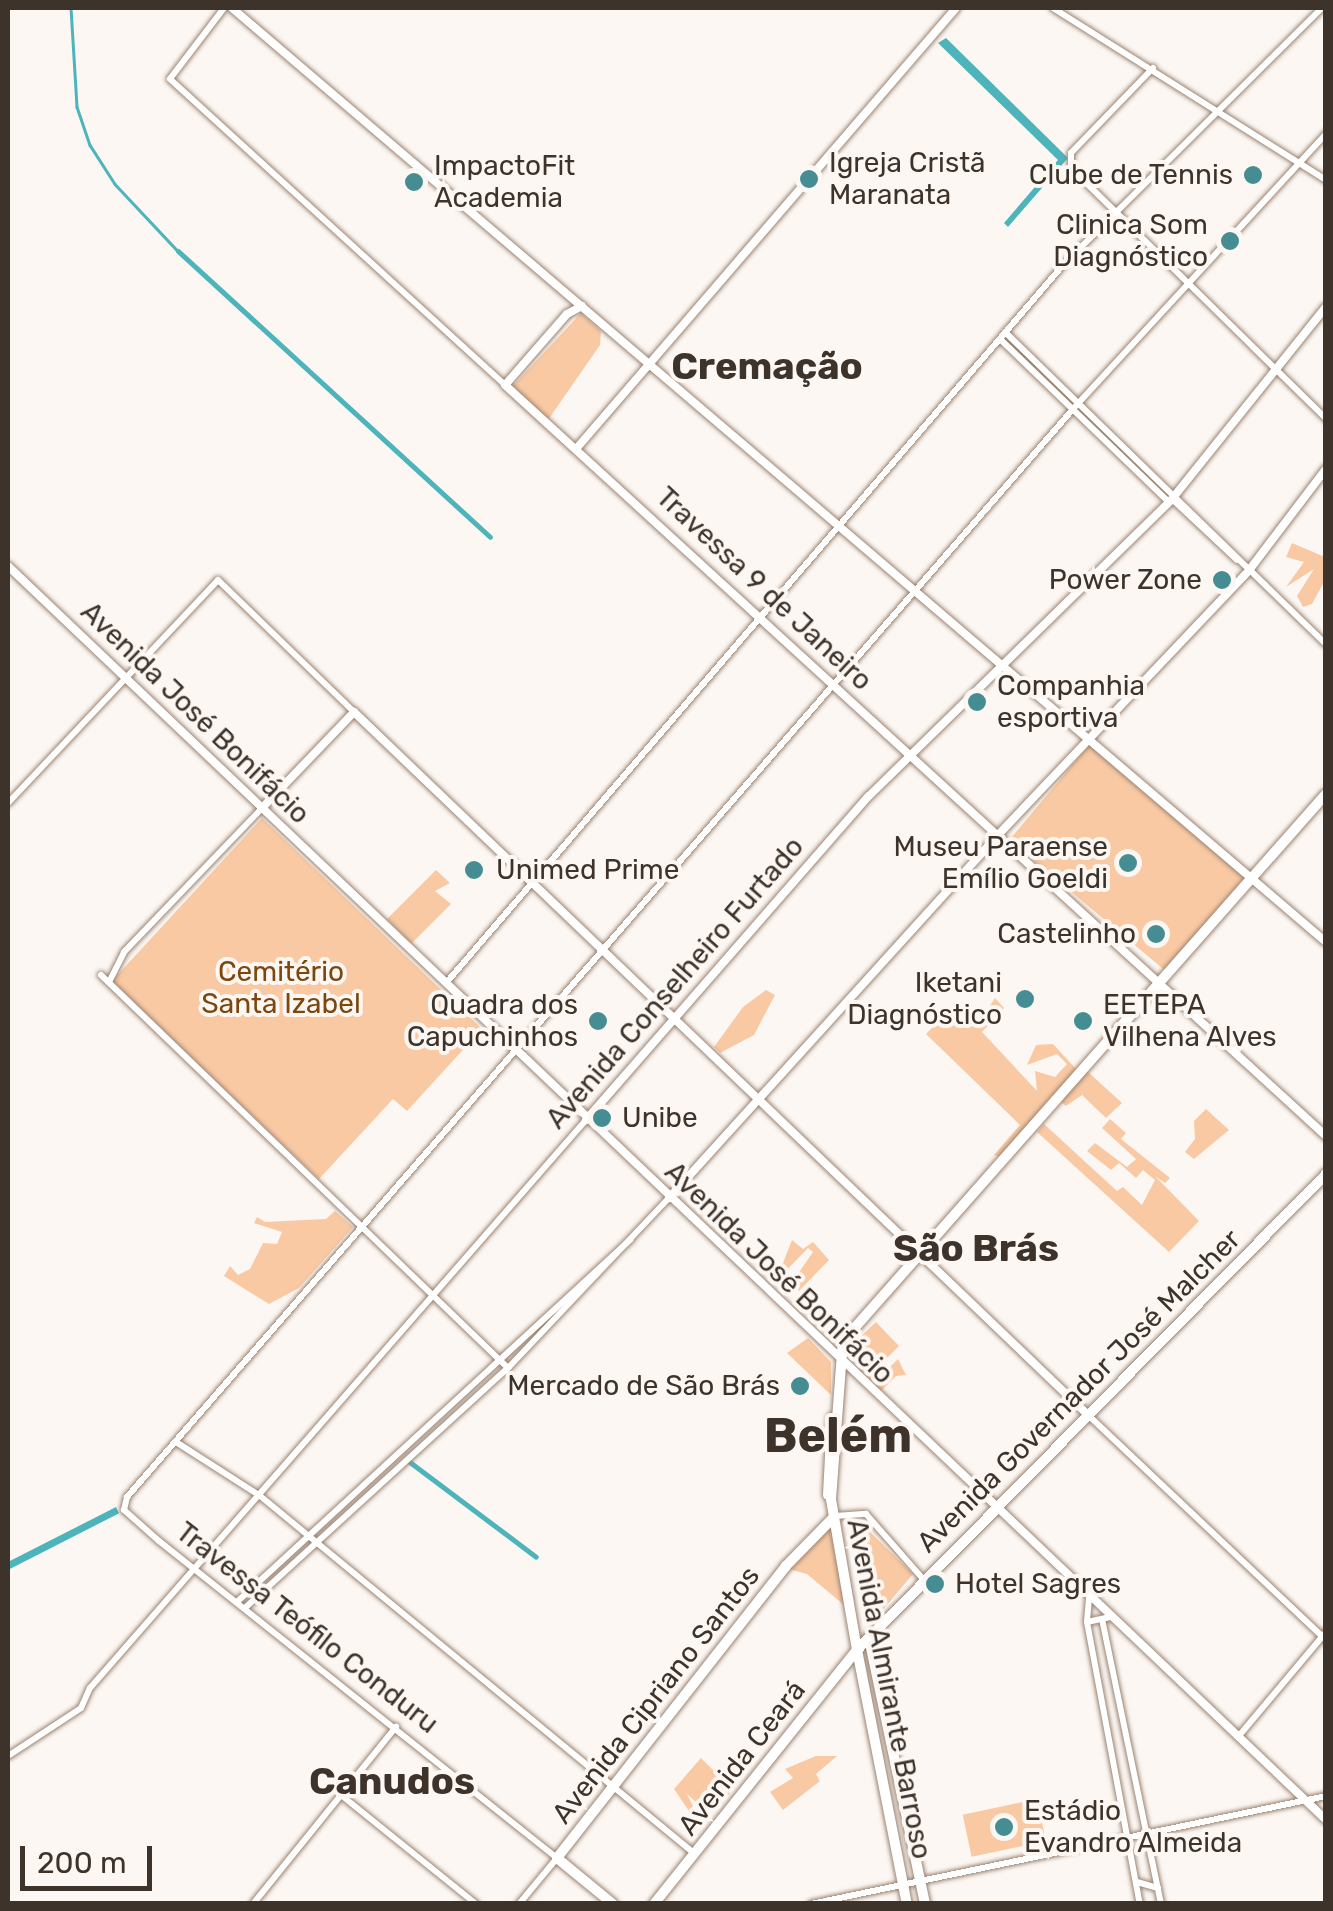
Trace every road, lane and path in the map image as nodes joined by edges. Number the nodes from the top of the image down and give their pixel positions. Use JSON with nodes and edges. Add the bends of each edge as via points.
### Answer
{"nodes":[{"id":1,"x":224,"y":8,"type":"edge"},
{"id":2,"x":232,"y":8,"type":"edge"},
{"id":3,"x":956,"y":8,"type":"edge"},
{"id":4,"x":1053,"y":8,"type":"edge"},
{"id":5,"x":1322,"y":8,"type":"edge"},
{"id":6,"x":1152,"y":68,"type":"junction"},
{"id":7,"x":1217,"y":112,"type":"junction"},
{"id":8,"x":1326,"y":134,"type":"edge"},
{"id":9,"x":1299,"y":164,"type":"junction"},
{"id":10,"x":1326,"y":180,"type":"edge"},
{"id":11,"x":1115,"y":212,"type":"junction"},
{"id":12,"x":1186,"y":284,"type":"junction"},
{"id":13,"x":572,"y":296,"type":"junction"},
{"id":14,"x":582,"y":306,"type":"junction"},
{"id":15,"x":1326,"y":307,"type":"edge"},
{"id":16,"x":567,"y":314,"type":"junction"},
{"id":17,"x":1002,"y":336,"type":"junction"},
{"id":18,"x":650,"y":365,"type":"junction"},
{"id":19,"x":1275,"y":371,"type":"junction"},
{"id":20,"x":505,"y":386,"type":"junction"},
{"id":21,"x":1080,"y":401,"type":"junction"},
{"id":22,"x":1072,"y":409,"type":"junction"},
{"id":23,"x":1326,"y":419,"type":"edge"},
{"id":24,"x":576,"y":449,"type":"junction"},
{"id":25,"x":1326,"y":469,"type":"edge"},
{"id":26,"x":1172,"y":499,"type":"junction"},
{"id":27,"x":840,"y":529,"type":"junction"},
{"id":28,"x":8,"y":566,"type":"edge"},
{"id":29,"x":1250,"y":569,"type":"junction"},
{"id":30,"x":913,"y":592,"type":"junction"},
{"id":31,"x":762,"y":618,"type":"junction"},
{"id":32,"x":1326,"y":644,"type":"edge"},
{"id":33,"x":999,"y":666,"type":"junction"},
{"id":34,"x":125,"y":677,"type":"junction"},
{"id":35,"x":834,"y":684,"type":"junction"},
{"id":36,"x":354,"y":712,"type":"junction"},
{"id":37,"x":1087,"y":740,"type":"junction"},
{"id":38,"x":909,"y":754,"type":"junction"},
{"id":39,"x":1326,"y":794,"type":"edge"},
{"id":40,"x":8,"y":803,"type":"edge"},
{"id":41,"x":262,"y":808,"type":"junction"},
{"id":42,"x":998,"y":835,"type":"junction"},
{"id":43,"x":1250,"y":878,"type":"junction"},
{"id":44,"x":532,"y":887,"type":"junction"},
{"id":45,"x":1326,"y":942,"type":"edge"},
{"id":46,"x":602,"y":952,"type":"junction"},
{"id":47,"x":112,"y":967,"type":"junction"},
{"id":48,"x":1160,"y":982,"type":"junction"},
{"id":49,"x":446,"y":983,"type":"junction"},
{"id":50,"x":110,"y":984,"type":"junction"},
{"id":51,"x":673,"y":1019,"type":"junction"},
{"id":52,"x":514,"y":1051,"type":"junction"},
{"id":53,"x":756,"y":1100,"type":"junction"},
{"id":54,"x":586,"y":1120,"type":"junction"},
{"id":55,"x":1326,"y":1136,"type":"edge"},
{"id":56,"x":1326,"y":1174,"type":"edge"},
{"id":57,"x":669,"y":1198,"type":"junction"},
{"id":58,"x":363,"y":1226,"type":"junction"},
{"id":59,"x":920,"y":1256,"type":"junction"},
{"id":60,"x":433,"y":1294,"type":"junction"},
{"id":61,"x":840,"y":1363,"type":"junction"},
{"id":62,"x":506,"y":1365,"type":"junction"},
{"id":63,"x":1086,"y":1413,"type":"junction"},
{"id":64,"x":176,"y":1442,"type":"junction"},
{"id":65,"x":259,"y":1495,"type":"junction"},
{"id":66,"x":993,"y":1508,"type":"junction"},
{"id":67,"x":833,"y":1518,"type":"junction"},
{"id":68,"x":306,"y":1539,"type":"junction"},
{"id":69,"x":314,"y":1546,"type":"junction"},
{"id":70,"x":197,"y":1569,"type":"junction"},
{"id":71,"x":924,"y":1581,"type":"junction"},
{"id":72,"x":1090,"y":1598,"type":"junction"},
{"id":73,"x":238,"y":1601,"type":"junction"},
{"id":74,"x":246,"y":1608,"type":"junction"},
{"id":75,"x":1106,"y":1618,"type":"junction"},
{"id":76,"x":1087,"y":1622,"type":"junction"},
{"id":77,"x":1324,"y":1636,"type":"edge"},
{"id":78,"x":864,"y":1644,"type":"junction"},
{"id":79,"x":844,"y":1666,"type":"junction"},
{"id":80,"x":861,"y":1670,"type":"junction"},
{"id":81,"x":396,"y":1728,"type":"junction"},
{"id":82,"x":1238,"y":1737,"type":"junction"},
{"id":83,"x":8,"y":1756,"type":"edge"},
{"id":84,"x":612,"y":1788,"type":"junction"},
{"id":85,"x":342,"y":1795,"type":"junction"},
{"id":86,"x":1326,"y":1796,"type":"edge"},
{"id":87,"x":1306,"y":1802,"type":"junction"},
{"id":88,"x":1326,"y":1820,"type":"edge"},
{"id":89,"x":1126,"y":1824,"type":"junction"},
{"id":90,"x":1145,"y":1824,"type":"junction"},
{"id":91,"x":1148,"y":1835,"type":"junction"},
{"id":92,"x":1129,"y":1839,"type":"junction"},
{"id":93,"x":695,"y":1854,"type":"junction"},
{"id":94,"x":557,"y":1858,"type":"junction"},
{"id":95,"x":920,"y":1881,"type":"junction"},
{"id":96,"x":1136,"y":1881,"type":"junction"},
{"id":97,"x":903,"y":1885,"type":"junction"},
{"id":98,"x":1158,"y":1888,"type":"junction"},
{"id":99,"x":661,"y":1901,"type":"edge"},
{"id":100,"x":253,"y":1904,"type":"edge"},
{"id":101,"x":476,"y":1904,"type":"edge"},
{"id":102,"x":519,"y":1904,"type":"edge"},
{"id":103,"x":613,"y":1904,"type":"edge"},
{"id":104,"x":811,"y":1904,"type":"edge"},
{"id":105,"x":907,"y":1904,"type":"edge"},
{"id":106,"x":924,"y":1904,"type":"edge"},
{"id":107,"x":1140,"y":1904,"type":"edge"},
{"id":108,"x":1162,"y":1904,"type":"edge"}],
"edges":[{"from":1,"to":20,"type":"street","name":"Travessa 9 de Janeiro","via":[[170,80]]},
{"from":2,"to":13,"type":"main road"},
{"from":3,"to":18,"type":"main road"},
{"from":4,"to":6,"type":"street"},
{"from":5,"to":7,"type":"street"},
{"from":6,"to":7,"type":"street"},
{"from":6,"to":11,"type":"street","via":[[1071,153],[1071,168]]},
{"from":7,"to":9,"type":"street"},
{"from":7,"to":11,"type":"street"},
{"from":8,"to":9,"type":"street"},
{"from":9,"to":10,"type":"street"},
{"from":9,"to":12,"type":"street"},
{"from":11,"to":12,"type":"street"},
{"from":11,"to":17,"type":"street"},
{"from":12,"to":19,"type":"street"},
{"from":12,"to":21,"type":"street"},
{"from":13,"to":14,"type":"main road"},
{"from":13,"to":16,"type":"main road"},
{"from":14,"to":16,"type":"main road"},
{"from":14,"to":18,"type":"main road"},
{"from":15,"to":19,"type":"main road","name":"Avenida Conselheiro Furtado"},
{"from":16,"to":20,"type":"main road"},
{"from":17,"to":21,"type":"street"},
{"from":17,"to":22,"type":"street"},
{"from":17,"to":27,"type":"street"},
{"from":18,"to":24,"type":"main road"},
{"from":18,"to":27,"type":"main road"},
{"from":19,"to":23,"type":"street"},
{"from":19,"to":26,"type":"main road","name":"Avenida Conselheiro Furtado"},
{"from":20,"to":24,"type":"main road","name":"Travessa 9 de Janeiro"},
{"from":21,"to":22,"type":"street"},
{"from":21,"to":26,"type":"street"},
{"from":22,"to":26,"type":"street"},
{"from":22,"to":30,"type":"street"},
{"from":24,"to":31,"type":"main road","name":"Travessa 9 de Janeiro"},
{"from":25,"to":29,"type":"main road"},
{"from":26,"to":29,"type":"street"},
{"from":26,"to":33,"type":"main road","name":"Avenida Conselheiro Furtado"},
{"from":27,"to":30,"type":"main road"},
{"from":27,"to":31,"type":"street"},
{"from":28,"to":34,"type":"main road","name":"Avenida José Bonifácio"},
{"from":29,"to":32,"type":"street"},
{"from":29,"to":37,"type":"main road"},
{"from":30,"to":33,"type":"main road"},
{"from":30,"to":35,"type":"street"},
{"from":31,"to":35,"type":"main road","name":"Travessa 9 de Janeiro"},
{"from":31,"to":44,"type":"street"},
{"from":33,"to":37,"type":"main road"},
{"from":33,"to":38,"type":"main road","name":"Avenida Conselheiro Furtado"},
{"from":34,"to":36,"type":"street","via":[[218,580]]},
{"from":34,"to":40,"type":"street"},
{"from":34,"to":41,"type":"main road","name":"Avenida José Bonifácio"},
{"from":35,"to":38,"type":"main road","name":"Travessa 9 de Janeiro"},
{"from":35,"to":46,"type":"street"},
{"from":36,"to":41,"type":"main road"},
{"from":36,"to":44,"type":"main road"},
{"from":37,"to":42,"type":"main road"},
{"from":37,"to":43,"type":"main road"},
{"from":38,"to":42,"type":"main road","name":"Travessa 9 de Janeiro"},
{"from":38,"to":51,"type":"main road","name":"Avenida Conselheiro Furtado"},
{"from":39,"to":43,"type":"main road"},
{"from":41,"to":47,"type":"street"},
{"from":41,"to":49,"type":"main road","name":"Avenida José Bonifácio"},
{"from":42,"to":48,"type":"main road","name":"Travessa 9 de Janeiro"},
{"from":42,"to":53,"type":"main road"},
{"from":43,"to":45,"type":"main road"},
{"from":43,"to":48,"type":"main road"},
{"from":44,"to":46,"type":"main road"},
{"from":44,"to":49,"type":"street"},
{"from":46,"to":51,"type":"main road"},
{"from":46,"to":52,"type":"street"},
{"from":47,"to":50,"type":"street"},
{"from":47,"to":50,"type":"street","via":[[100,973]]},
{"from":48,"to":55,"type":"main road","name":"Travessa 9 de Janeiro"},
{"from":48,"to":59,"type":"main road"},
{"from":49,"to":52,"type":"main road","name":"Avenida José Bonifácio"},
{"from":50,"to":58,"type":"street"},
{"from":51,"to":53,"type":"main road"},
{"from":51,"to":54,"type":"main road","name":"Avenida Conselheiro Furtado"},
{"from":52,"to":54,"type":"main road","name":"Avenida José Bonifácio"},
{"from":52,"to":58,"type":"street"},
{"from":53,"to":57,"type":"main road"},
{"from":53,"to":59,"type":"main road"},
{"from":54,"to":57,"type":"main road","name":"Avenida José Bonifácio"},
{"from":54,"to":60,"type":"street","name":"Avenida Conselheiro Furtado"},
{"from":56,"to":63,"type":"main road","name":"Avenida Governador José Malcher"},
{"from":57,"to":61,"type":"main road","name":"Avenida José Bonifácio"},
{"from":57,"to":62,"type":"street"},
{"from":58,"to":60,"type":"street"},
{"from":58,"to":64,"type":"street"},
{"from":59,"to":61,"type":"main road","via":[[853,1326]]},
{"from":59,"to":63,"type":"main road"},
{"from":60,"to":62,"type":"street"},
{"from":60,"to":65,"type":"street","name":"Avenida Conselheiro Furtado"},
{"from":61,"to":66,"type":"main road","name":"Avenida José Bonifácio"},
{"from":61,"to":67,"type":"main road","name":"Avenida Almirante Barroso"},
{"from":62,"to":68,"type":"street"},
{"from":62,"to":69,"type":"street"},
{"from":63,"to":66,"type":"main road","name":"Avenida Governador José Malcher"},
{"from":63,"to":77,"type":"street"},
{"from":64,"to":65,"type":"street"},
{"from":64,"to":70,"type":"street","name":"Travessa Teófilo Conduru","via":[[127,1497],[124,1510]]},
{"from":65,"to":68,"type":"street"},
{"from":65,"to":70,"type":"street","name":"Avenida Conselheiro Furtado"},
{"from":66,"to":71,"type":"main road","name":"Avenida Governador José Malcher"},
{"from":66,"to":72,"type":"main road","name":"Avenida José Bonifácio"},
{"from":67,"to":71,"type":"street","via":[[862,1512],[921,1570]]},
{"from":67,"to":78,"type":"main road","name":"Avenida Almirante Barroso"},
{"from":67,"to":84,"type":"main road","name":"Avenida Cipriano Santos","via":[[786,1566]]},
{"from":68,"to":69,"type":"street"},
{"from":68,"to":73,"type":"street"},
{"from":69,"to":74,"type":"street"},
{"from":69,"to":84,"type":"street"},
{"from":70,"to":73,"type":"street","name":"Travessa Teófilo Conduru"},
{"from":70,"to":83,"type":"street","name":"Avenida Conselheiro Furtado","via":[[90,1688],[81,1708]]},
{"from":71,"to":78,"type":"main road","name":"Avenida Governador José Malcher"},
{"from":72,"to":75,"type":"main road","name":"Avenida José Bonifácio"},
{"from":72,"to":76,"type":"street"},
{"from":73,"to":74,"type":"street","name":"Travessa Teófilo Conduru"},
{"from":74,"to":81,"type":"street","name":"Travessa Teófilo Conduru"},
{"from":75,"to":76,"type":"street"},
{"from":75,"to":82,"type":"main road","name":"Avenida José Bonifácio"},
{"from":75,"to":90,"type":"street"},
{"from":76,"to":89,"type":"street"},
{"from":77,"to":82,"type":"street"},
{"from":78,"to":79,"type":"main road","name":"Avenida Ceará"},
{"from":78,"to":80,"type":"main road","name":"Avenida Almirante Barroso"},
{"from":78,"to":95,"type":"main road","name":"Avenida Almirante Barroso"},
{"from":79,"to":80,"type":"main road"},
{"from":79,"to":93,"type":"main road","name":"Avenida Ceará"},
{"from":80,"to":97,"type":"main road","name":"Avenida Almirante Barroso"},
{"from":81,"to":85,"type":"street"},
{"from":81,"to":94,"type":"street","name":"Travessa Teófilo Conduru"},
{"from":82,"to":87,"type":"main road","name":"Avenida José Bonifácio"},
{"from":84,"to":93,"type":"street"},
{"from":84,"to":94,"type":"main road","name":"Avenida Cipriano Santos"},
{"from":85,"to":100,"type":"street"},
{"from":85,"to":101,"type":"street"},
{"from":86,"to":87,"type":"street"},
{"from":87,"to":88,"type":"main road","name":"Avenida José Bonifácio"},
{"from":87,"to":91,"type":"street"},
{"from":89,"to":90,"type":"street","via":[[1135,1833]]},
{"from":89,"to":92,"type":"street"},
{"from":90,"to":91,"type":"street"},
{"from":91,"to":92,"type":"street"},
{"from":91,"to":98,"type":"street"},
{"from":92,"to":95,"type":"street"},
{"from":92,"to":96,"type":"street"},
{"from":93,"to":99,"type":"main road","name":"Avenida Ceará"},
{"from":94,"to":102,"type":"street","name":"Avenida Cipriano Santos"},
{"from":94,"to":103,"type":"main road","name":"Travessa Teófilo Conduru"},
{"from":95,"to":97,"type":"street"},
{"from":95,"to":106,"type":"main road","name":"Avenida Almirante Barroso"},
{"from":96,"to":98,"type":"street"},
{"from":96,"to":107,"type":"street"},
{"from":97,"to":104,"type":"street"},
{"from":97,"to":105,"type":"main road","name":"Avenida Almirante Barroso"},
{"from":98,"to":108,"type":"street"}]}
